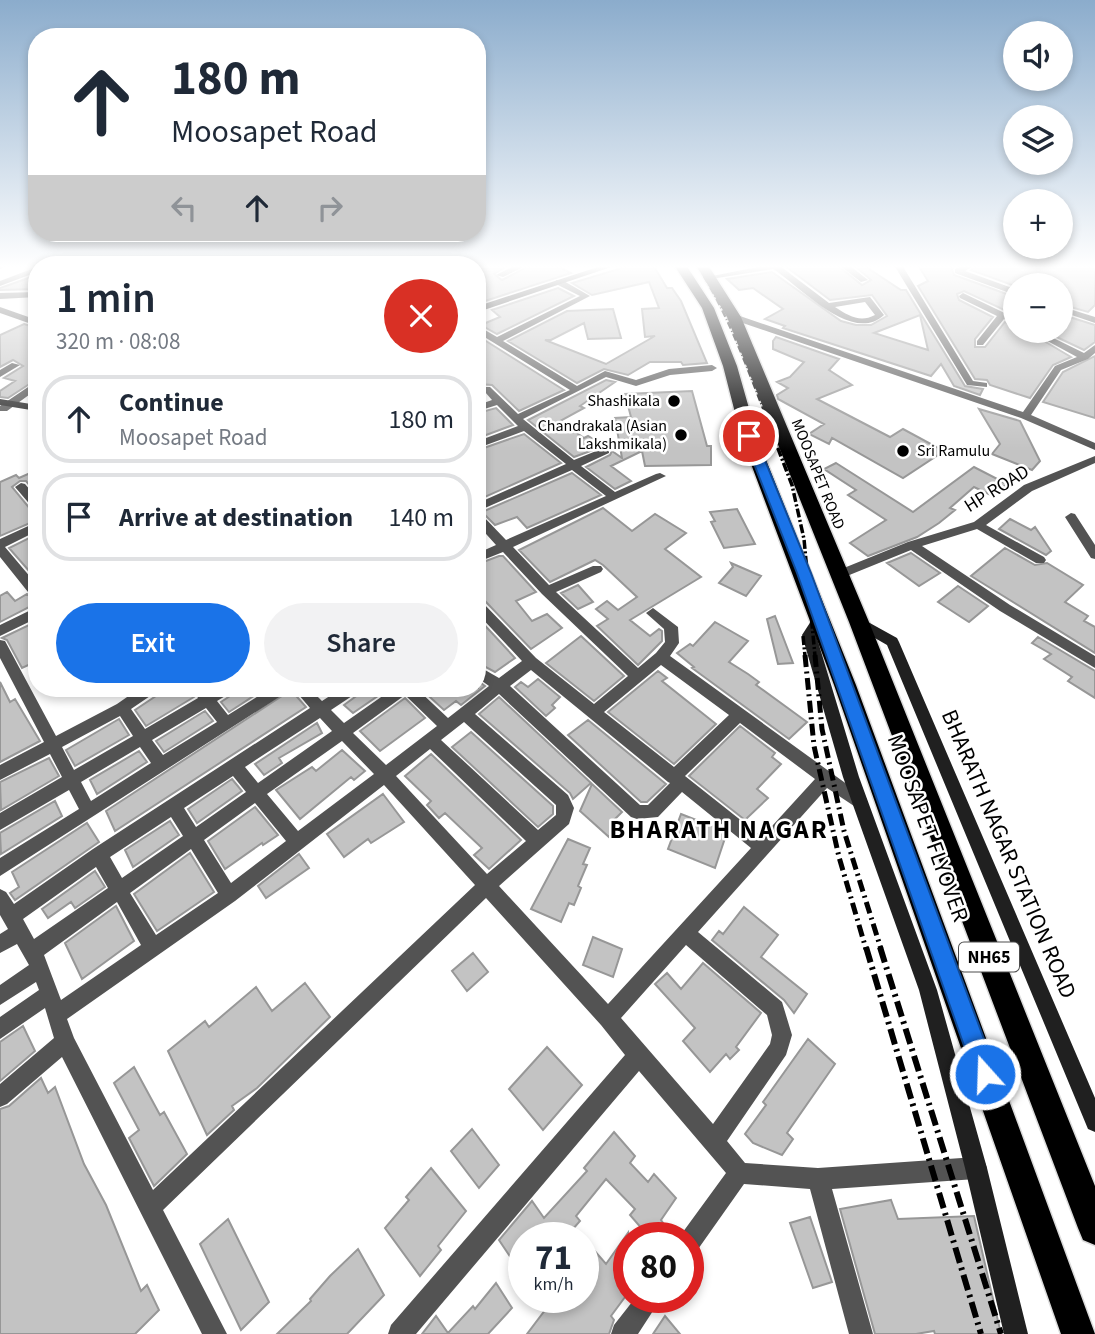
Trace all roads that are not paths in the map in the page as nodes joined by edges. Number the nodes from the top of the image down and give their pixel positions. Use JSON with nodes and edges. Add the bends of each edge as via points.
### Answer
{"nodes":[{"id":1,"x":523,"y":327,"type":"edge"},
{"id":2,"x":715,"y":327,"type":"edge"},
{"id":3,"x":738,"y":327,"type":"edge"},
{"id":4,"x":764,"y":327,"type":"edge"},
{"id":5,"x":936,"y":327,"type":"edge"},
{"id":6,"x":992,"y":327,"type":"edge"},
{"id":7,"x":486,"y":333,"type":"edge"},
{"id":8,"x":498,"y":340,"type":"junction"},
{"id":9,"x":980,"y":343,"type":"dead end"},
{"id":10,"x":1058,"y":343,"type":"edge"},
{"id":11,"x":1095,"y":348,"type":"edge"},
{"id":12,"x":1085,"y":356,"type":"junction"},
{"id":13,"x":15,"y":365,"type":"dead end"},
{"id":14,"x":712,"y":368,"type":"dead end"},
{"id":15,"x":0,"y":374,"type":"edge"},
{"id":16,"x":984,"y":385,"type":"dead end"},
{"id":17,"x":486,"y":388,"type":"edge"},
{"id":18,"x":28,"y":390,"type":"edge"},
{"id":19,"x":578,"y":390,"type":"junction"},
{"id":20,"x":499,"y":400,"type":"junction"},
{"id":21,"x":486,"y":405,"type":"edge"},
{"id":22,"x":3,"y":406,"type":"edge"},
{"id":23,"x":28,"y":407,"type":"edge"},
{"id":24,"x":28,"y":413,"type":"edge"},
{"id":25,"x":1025,"y":416,"type":"junction"},
{"id":26,"x":515,"y":419,"type":"junction"},
{"id":27,"x":525,"y":428,"type":"junction"},
{"id":28,"x":486,"y":443,"type":"edge"},
{"id":29,"x":1094,"y":444,"type":"edge"},
{"id":30,"x":605,"y":451,"type":"dead end"},
{"id":31,"x":1095,"y":459,"type":"edge"},
{"id":32,"x":573,"y":466,"type":"junction"},
{"id":33,"x":660,"y":476,"type":"dead end"},
{"id":34,"x":20,"y":487,"type":"dead end"},
{"id":35,"x":28,"y":495,"type":"edge"},
{"id":36,"x":614,"y":497,"type":"junction"},
{"id":37,"x":486,"y":504,"type":"edge"},
{"id":38,"x":1071,"y":517,"type":"dead end"},
{"id":39,"x":978,"y":525,"type":"junction"},
{"id":40,"x":486,"y":527,"type":"edge"},
{"id":41,"x":28,"y":531,"type":"edge"},
{"id":42,"x":912,"y":545,"type":"junction"},
{"id":43,"x":0,"y":546,"type":"edge"},
{"id":44,"x":504,"y":547,"type":"junction"},
{"id":45,"x":486,"y":555,"type":"edge"},
{"id":46,"x":1095,"y":555,"type":"edge"},
{"id":47,"x":1040,"y":560,"type":"dead end"},
{"id":48,"x":597,"y":569,"type":"dead end"},
{"id":49,"x":838,"y":575,"type":"junction"},
{"id":50,"x":28,"y":582,"type":"edge"},
{"id":51,"x":547,"y":592,"type":"junction"},
{"id":52,"x":653,"y":613,"type":"dead end"},
{"id":53,"x":486,"y":614,"type":"edge"},
{"id":54,"x":28,"y":617,"type":"edge"},
{"id":55,"x":820,"y":618,"type":"junction"},
{"id":56,"x":859,"y":622,"type":"junction"},
{"id":57,"x":0,"y":631,"type":"edge"},
{"id":58,"x":0,"y":645,"type":"edge"},
{"id":59,"x":661,"y":657,"type":"junction"},
{"id":60,"x":531,"y":662,"type":"junction"},
{"id":61,"x":1095,"y":663,"type":"edge"},
{"id":62,"x":486,"y":676,"type":"edge"},
{"id":63,"x":638,"y":677,"type":"junction"},
{"id":64,"x":502,"y":687,"type":"junction"},
{"id":65,"x":138,"y":697,"type":"edge"},
{"id":66,"x":199,"y":697,"type":"edge"},
{"id":67,"x":205,"y":697,"type":"edge"},
{"id":68,"x":268,"y":697,"type":"edge"},
{"id":69,"x":309,"y":697,"type":"edge"},
{"id":70,"x":339,"y":697,"type":"edge"},
{"id":71,"x":393,"y":697,"type":"edge"},
{"id":72,"x":416,"y":697,"type":"edge"},
{"id":73,"x":122,"y":708,"type":"junction"},
{"id":74,"x":321,"y":709,"type":"junction"},
{"id":75,"x":594,"y":712,"type":"junction"},
{"id":76,"x":465,"y":714,"type":"junction"},
{"id":77,"x":739,"y":715,"type":"junction"},
{"id":78,"x":227,"y":724,"type":"junction"},
{"id":79,"x":448,"y":727,"type":"junction"},
{"id":80,"x":344,"y":732,"type":"junction"},
{"id":81,"x":145,"y":738,"type":"junction"},
{"id":82,"x":430,"y":739,"type":"junction"},
{"id":83,"x":52,"y":745,"type":"junction"},
{"id":84,"x":162,"y":766,"type":"junction"},
{"id":85,"x":235,"y":767,"type":"junction"},
{"id":86,"x":0,"y":773,"type":"edge"},
{"id":87,"x":384,"y":774,"type":"junction"},
{"id":88,"x":826,"y":778,"type":"junction"},
{"id":89,"x":677,"y":780,"type":"junction"},
{"id":90,"x":70,"y":782,"type":"junction"},
{"id":91,"x":257,"y":793,"type":"junction"},
{"id":92,"x":860,"y":803,"type":"junction"},
{"id":93,"x":174,"y":807,"type":"junction"},
{"id":94,"x":88,"y":811,"type":"junction"},
{"id":95,"x":0,"y":822,"type":"edge"},
{"id":96,"x":194,"y":839,"type":"junction"},
{"id":97,"x":537,"y":840,"type":"junction"},
{"id":98,"x":296,"y":841,"type":"junction"},
{"id":99,"x":762,"y":847,"type":"junction"},
{"id":100,"x":99,"y":855,"type":"junction"},
{"id":101,"x":0,"y":868,"type":"edge"},
{"id":102,"x":486,"y":886,"type":"junction"},
{"id":103,"x":120,"y":891,"type":"junction"},
{"id":104,"x":229,"y":895,"type":"junction"},
{"id":105,"x":0,"y":898,"type":"edge"},
{"id":106,"x":15,"y":925,"type":"junction"},
{"id":107,"x":684,"y":932,"type":"junction"},
{"id":108,"x":0,"y":944,"type":"edge"},
{"id":109,"x":153,"y":948,"type":"junction"},
{"id":110,"x":37,"y":960,"type":"junction"},
{"id":111,"x":50,"y":993,"type":"junction"},
{"id":112,"x":0,"y":996,"type":"edge"},
{"id":113,"x":58,"y":1014,"type":"junction"},
{"id":114,"x":608,"y":1018,"type":"junction"},
{"id":115,"x":0,"y":1029,"type":"edge"},
{"id":116,"x":65,"y":1042,"type":"junction"},
{"id":117,"x":637,"y":1056,"type":"junction"},
{"id":118,"x":0,"y":1097,"type":"edge"},
{"id":119,"x":1095,"y":1122,"type":"edge"},
{"id":120,"x":715,"y":1140,"type":"junction"},
{"id":121,"x":976,"y":1168,"type":"junction"},
{"id":122,"x":738,"y":1173,"type":"junction"},
{"id":123,"x":818,"y":1179,"type":"junction"},
{"id":124,"x":150,"y":1208,"type":"junction"},
{"id":125,"x":703,"y":1222,"type":"edge"},
{"id":126,"x":1095,"y":1228,"type":"edge"},
{"id":127,"x":638,"y":1313,"type":"edge"},
{"id":128,"x":215,"y":1334,"type":"edge"},
{"id":129,"x":400,"y":1334,"type":"edge"},
{"id":130,"x":623,"y":1334,"type":"edge"},
{"id":131,"x":861,"y":1334,"type":"edge"},
{"id":132,"x":1016,"y":1334,"type":"edge"},
{"id":133,"x":1079,"y":1334,"type":"edge"}],
"edges":[{"from":1,"to":8,"type":"street"},
{"from":2,"to":55,"type":"highway","number":"NH65","via":[[750,440]]},
{"from":3,"to":49,"type":"highway","name":"MOOSAPET ROAD","number":"NH65"},
{"from":4,"to":25,"type":"street"},
{"from":5,"to":16,"type":"street","via":[[970,383]]},
{"from":6,"to":9,"type":"street"},
{"from":7,"to":8,"type":"street"},
{"from":8,"to":19,"type":"street"},
{"from":10,"to":12,"type":"street"},
{"from":11,"to":12,"type":"street"},
{"from":12,"to":25,"type":"street","via":[[1058,368]]},
{"from":13,"to":15,"type":"street"},
{"from":14,"to":19,"type":"street","via":[[669,372],[636,383],[605,374]]},
{"from":17,"to":20,"type":"street"},
{"from":18,"to":22,"type":"street"},
{"from":19,"to":26,"type":"street"},
{"from":20,"to":21,"type":"street"},
{"from":20,"to":26,"type":"street"},
{"from":22,"to":23,"type":"street"},
{"from":22,"to":24,"type":"street"},
{"from":25,"to":29,"type":"street"},
{"from":26,"to":27,"type":"street"},
{"from":27,"to":28,"type":"street"},
{"from":27,"to":32,"type":"street"},
{"from":30,"to":32,"type":"street"},
{"from":31,"to":39,"type":"street","name":"HP ROAD","via":[[1028,488]]},
{"from":32,"to":36,"type":"street"},
{"from":32,"to":37,"type":"street"},
{"from":33,"to":36,"type":"street"},
{"from":34,"to":35,"type":"street"},
{"from":36,"to":44,"type":"street"},
{"from":38,"to":46,"type":"street"},
{"from":39,"to":42,"type":"street","name":"HP ROAD"},
{"from":39,"to":47,"type":"street"},
{"from":40,"to":44,"type":"street"},
{"from":41,"to":43,"type":"street"},
{"from":42,"to":49,"type":"street","name":"HP ROAD"},
{"from":42,"to":61,"type":"street"},
{"from":43,"to":50,"type":"street"},
{"from":44,"to":45,"type":"street"},
{"from":44,"to":51,"type":"street"},
{"from":48,"to":51,"type":"street"},
{"from":49,"to":56,"type":"highway","name":"MOOSAPET ROAD","number":"NH65"},
{"from":51,"to":63,"type":"street"},
{"from":52,"to":59,"type":"street","via":[[671,627],[674,636]]},
{"from":53,"to":60,"type":"street"},
{"from":54,"to":57,"type":"street"},
{"from":55,"to":92,"type":"street","via":[[808,635]]},
{"from":55,"to":133,"type":"highway","name":"MOOSAPET FLYOVER","number":"NH65"},
{"from":56,"to":119,"type":"street","name":"BHARATH NAGAR STATION ROAD","via":[[892,642]]},
{"from":56,"to":126,"type":"highway","name":"MOOSAPET FLYOVER","number":"NH65"},
{"from":58,"to":83,"type":"street"},
{"from":59,"to":63,"type":"street"},
{"from":59,"to":77,"type":"street"},
{"from":60,"to":64,"type":"street"},
{"from":60,"to":75,"type":"street"},
{"from":62,"to":64,"type":"street"},
{"from":63,"to":75,"type":"street"},
{"from":64,"to":76,"type":"street"},
{"from":64,"to":89,"type":"street","via":[[637,812],[652,812]]},
{"from":65,"to":73,"type":"street"},
{"from":66,"to":81,"type":"street"},
{"from":67,"to":78,"type":"street"},
{"from":68,"to":78,"type":"street"},
{"from":69,"to":74,"type":"street"},
{"from":70,"to":74,"type":"street"},
{"from":71,"to":80,"type":"street"},
{"from":72,"to":79,"type":"street"},
{"from":73,"to":81,"type":"street"},
{"from":73,"to":83,"type":"street"},
{"from":74,"to":80,"type":"street"},
{"from":74,"to":85,"type":"street"},
{"from":75,"to":89,"type":"street"},
{"from":76,"to":79,"type":"street"},
{"from":76,"to":97,"type":"street","via":[[562,800],[566,808],[563,819]]},
{"from":77,"to":88,"type":"street"},
{"from":77,"to":89,"type":"street"},
{"from":78,"to":84,"type":"street"},
{"from":79,"to":82,"type":"street"},
{"from":80,"to":87,"type":"street"},
{"from":80,"to":91,"type":"street"},
{"from":81,"to":84,"type":"street"},
{"from":81,"to":90,"type":"street"},
{"from":82,"to":87,"type":"street"},
{"from":82,"to":97,"type":"street"},
{"from":83,"to":86,"type":"street"},
{"from":83,"to":90,"type":"street"},
{"from":84,"to":94,"type":"street"},
{"from":85,"to":91,"type":"street"},
{"from":85,"to":93,"type":"street"},
{"from":87,"to":98,"type":"street"},
{"from":87,"to":102,"type":"street"},
{"from":88,"to":92,"type":"street"},
{"from":88,"to":99,"type":"street"},
{"from":89,"to":99,"type":"street"},
{"from":90,"to":94,"type":"street"},
{"from":90,"to":95,"type":"street"},
{"from":91,"to":96,"type":"street"},
{"from":91,"to":98,"type":"street"},
{"from":92,"to":121,"type":"street","via":[[928,990]]},
{"from":93,"to":96,"type":"street"},
{"from":93,"to":100,"type":"street"},
{"from":94,"to":101,"type":"street"},
{"from":96,"to":103,"type":"street"},
{"from":96,"to":104,"type":"street"},
{"from":97,"to":102,"type":"street"},
{"from":98,"to":104,"type":"street"},
{"from":99,"to":107,"type":"street"},
{"from":100,"to":103,"type":"street"},
{"from":100,"to":106,"type":"street"},
{"from":102,"to":114,"type":"street"},
{"from":102,"to":124,"type":"street"},
{"from":103,"to":109,"type":"street"},
{"from":103,"to":110,"type":"street"},
{"from":104,"to":109,"type":"street"},
{"from":105,"to":106,"type":"street"},
{"from":106,"to":108,"type":"street"},
{"from":106,"to":110,"type":"street"},
{"from":107,"to":114,"type":"street"},
{"from":107,"to":120,"type":"street","via":[[775,1009],[782,1035],[779,1048]]},
{"from":109,"to":113,"type":"street"},
{"from":110,"to":111,"type":"street"},
{"from":110,"to":112,"type":"street"},
{"from":111,"to":113,"type":"street"},
{"from":111,"to":115,"type":"street"},
{"from":113,"to":116,"type":"street"},
{"from":114,"to":117,"type":"street"},
{"from":116,"to":118,"type":"street"},
{"from":116,"to":124,"type":"street"},
{"from":117,"to":120,"type":"street"},
{"from":117,"to":129,"type":"street"},
{"from":120,"to":122,"type":"street"},
{"from":121,"to":123,"type":"street"},
{"from":121,"to":132,"type":"street"},
{"from":122,"to":123,"type":"street"},
{"from":122,"to":125,"type":"street"},
{"from":123,"to":131,"type":"street"},
{"from":124,"to":128,"type":"street"},
{"from":127,"to":130,"type":"street"}]}
